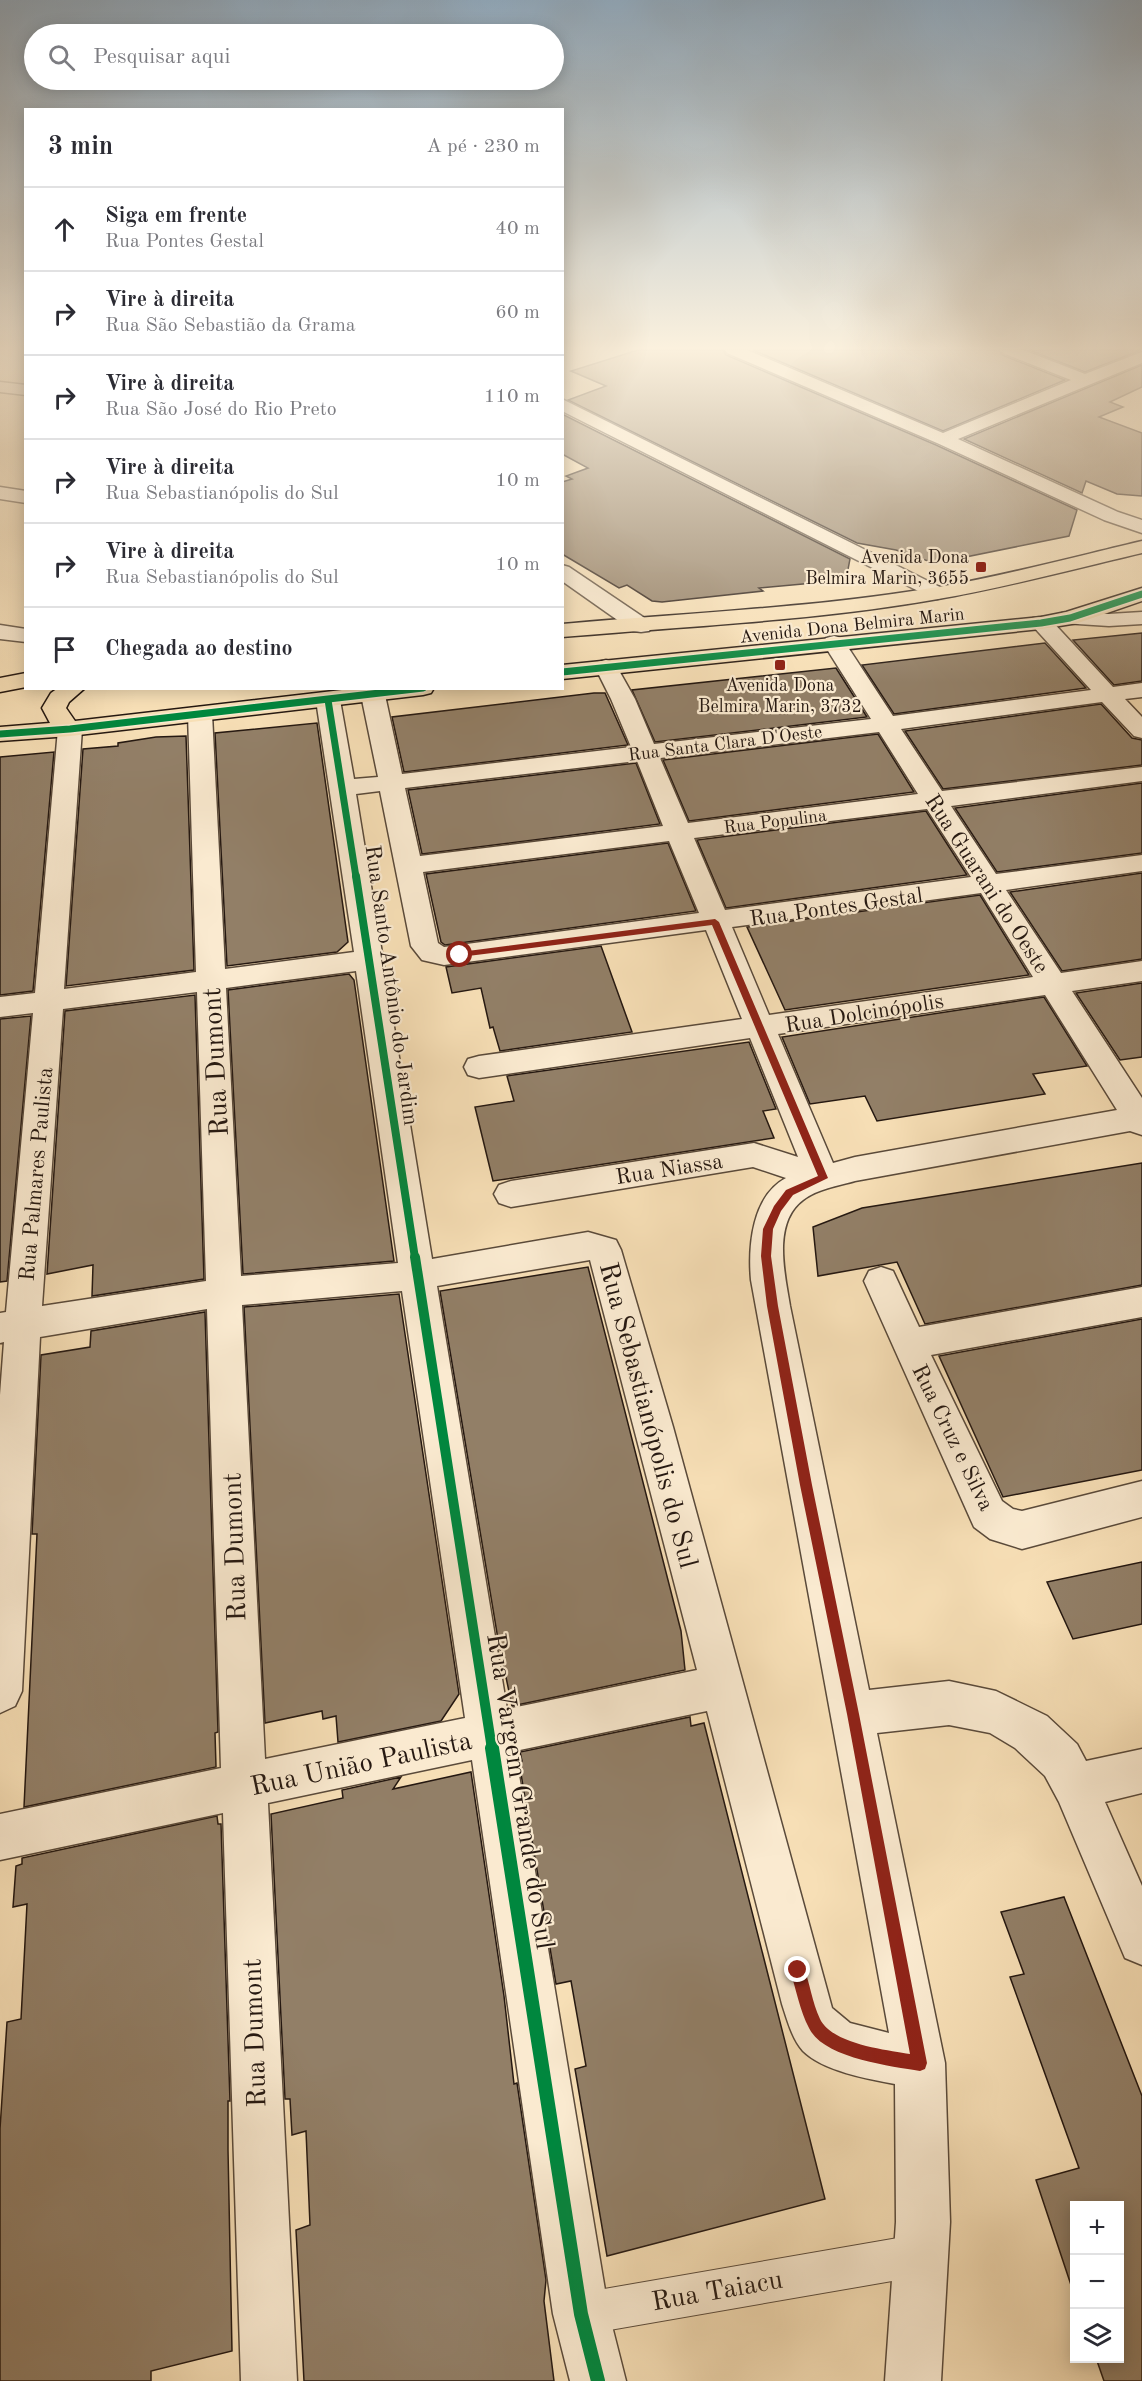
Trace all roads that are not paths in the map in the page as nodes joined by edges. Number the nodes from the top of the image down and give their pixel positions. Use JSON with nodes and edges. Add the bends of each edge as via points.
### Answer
{"nodes":[{"id":1,"x":675,"y":461,"type":"edge"},
{"id":2,"x":991,"y":461,"type":"edge"},
{"id":3,"x":0,"y":494,"type":"edge"},
{"id":4,"x":24,"y":497,"type":"edge"},
{"id":5,"x":1111,"y":516,"type":"junction"},
{"id":6,"x":1142,"y":527,"type":"edge"},
{"id":7,"x":1142,"y":547,"type":"edge"},
{"id":8,"x":1110,"y":556,"type":"junction"},
{"id":9,"x":564,"y":572,"type":"edge"},
{"id":10,"x":937,"y":593,"type":"junction"},
{"id":11,"x":1142,"y":594,"type":"edge"},
{"id":12,"x":1070,"y":618,"type":"junction"},
{"id":13,"x":1142,"y":618,"type":"edge"},
{"id":14,"x":1041,"y":623,"type":"junction"},
{"id":15,"x":640,"y":626,"type":"junction"},
{"id":16,"x":564,"y":631,"type":"edge"},
{"id":17,"x":0,"y":633,"type":"edge"},
{"id":18,"x":24,"y":636,"type":"edge"},
{"id":19,"x":834,"y":643,"type":"junction"},
{"id":20,"x":606,"y":667,"type":"junction"},
{"id":21,"x":564,"y":672,"type":"edge"},
{"id":22,"x":24,"y":680,"type":"edge"},
{"id":23,"x":0,"y":685,"type":"edge"},
{"id":24,"x":71,"y":690,"type":"edge"},
{"id":25,"x":409,"y":690,"type":"edge"},
{"id":26,"x":1142,"y":690,"type":"edge"},
{"id":27,"x":1108,"y":694,"type":"junction"},
{"id":28,"x":373,"y":695,"type":"junction"},
{"id":29,"x":328,"y":700,"type":"junction"},
{"id":30,"x":0,"y":710,"type":"edge"},
{"id":31,"x":200,"y":714,"type":"junction"},
{"id":32,"x":887,"y":724,"type":"junction"},
{"id":33,"x":70,"y":729,"type":"junction"},
{"id":34,"x":1142,"y":731,"type":"edge"},
{"id":35,"x":3,"y":733,"type":"edge"},
{"id":36,"x":645,"y":752,"type":"junction"},
{"id":37,"x":1142,"y":774,"type":"edge"},
{"id":38,"x":391,"y":783,"type":"junction"},
{"id":39,"x":344,"y":788,"type":"junction"},
{"id":40,"x":936,"y":801,"type":"junction"},
{"id":41,"x":678,"y":833,"type":"junction"},
{"id":42,"x":1142,"y":863,"type":"edge"},
{"id":43,"x":408,"y":866,"type":"junction"},
{"id":44,"x":989,"y":885,"type":"junction"},
{"id":45,"x":715,"y":922,"type":"junction"},
{"id":46,"x":425,"y":946,"type":"joint"},
{"id":47,"x":369,"y":960,"type":"junction"},
{"id":48,"x":1142,"y":971,"type":"edge"},
{"id":49,"x":210,"y":978,"type":"junction"},
{"id":50,"x":1053,"y":984,"type":"junction"},
{"id":51,"x":49,"y":1001,"type":"junction"},
{"id":52,"x":0,"y":1007,"type":"edge"},
{"id":53,"x":760,"y":1028,"type":"junction"},
{"id":54,"x":479,"y":1067,"type":"dead end"},
{"id":55,"x":1141,"y":1119,"type":"edge"},
{"id":56,"x":823,"y":1178,"type":"junction"},
{"id":57,"x":511,"y":1194,"type":"dead end"},
{"id":58,"x":419,"y":1275,"type":"junction"},
{"id":59,"x":881,"y":1281,"type":"dead end"},
{"id":60,"x":225,"y":1292,"type":"junction"},
{"id":61,"x":1142,"y":1302,"type":"edge"},
{"id":62,"x":11,"y":1326,"type":"edge"},
{"id":63,"x":908,"y":1344,"type":"junction"},
{"id":64,"x":1142,"y":1499,"type":"edge"},
{"id":65,"x":722,"y":1686,"type":"junction"},
{"id":66,"x":0,"y":1691,"type":"edge"},
{"id":67,"x":853,"y":1714,"type":"junction"},
{"id":68,"x":490,"y":1736,"type":"junction"},
{"id":69,"x":1142,"y":1771,"type":"edge"},
{"id":70,"x":1075,"y":1786,"type":"junction"},
{"id":71,"x":244,"y":1787,"type":"junction"},
{"id":72,"x":0,"y":1837,"type":"edge"},
{"id":73,"x":1142,"y":1941,"type":"edge"},
{"id":74,"x":920,"y":2063,"type":"junction"},
{"id":75,"x":921,"y":2255,"type":"junction"},
{"id":76,"x":581,"y":2314,"type":"junction"},
{"id":77,"x":268,"y":2381,"type":"edge"},
{"id":78,"x":598,"y":2381,"type":"edge"},
{"id":79,"x":913,"y":2381,"type":"edge"}],
"edges":[{"from":1,"to":10,"type":"street"},
{"from":2,"to":5,"type":"street"},
{"from":3,"to":4,"type":"street"},
{"from":5,"to":6,"type":"street"},
{"from":5,"to":8,"type":"street"},
{"from":7,"to":8,"type":"main road","name":"Avenida Dona Belmira Marin"},
{"from":8,"to":10,"type":"main road","name":"Avenida Dona Belmira Marin"},
{"from":9,"to":15,"type":"street"},
{"from":10,"to":15,"type":"main road","name":"Avenida Dona Belmira Marin"},
{"from":11,"to":12,"type":"main road","name":"Avenida Dona Belmira Marin"},
{"from":12,"to":13,"type":"street"},
{"from":12,"to":14,"type":"main road","name":"Avenida Dona Belmira Marin"},
{"from":14,"to":19,"type":"main road","name":"Avenida Dona Belmira Marin"},
{"from":14,"to":27,"type":"street"},
{"from":15,"to":16,"type":"main road","name":"Avenida Dona Belmira Marin"},
{"from":17,"to":18,"type":"street"},
{"from":19,"to":20,"type":"main road","name":"Avenida Dona Belmira Marin"},
{"from":19,"to":32,"type":"street","name":"Rua Guarani do Oeste"},
{"from":20,"to":21,"type":"main road","name":"Avenida Dona Belmira Marin"},
{"from":20,"to":36,"type":"street"},
{"from":22,"to":23,"type":"main road"},
{"from":24,"to":33,"type":"main road","via":[[58,698],[54,708]]},
{"from":25,"to":28,"type":"main road"},
{"from":26,"to":27,"type":"street","name":"Rua Santa Clara D'Oeste"},
{"from":27,"to":32,"type":"street","name":"Rua Santa Clara D'Oeste"},
{"from":27,"to":34,"type":"street"},
{"from":28,"to":29,"type":"main road"},
{"from":28,"to":38,"type":"street","name":"Rua Santo Antônio do Jardim"},
{"from":29,"to":31,"type":"main road"},
{"from":29,"to":39,"type":"street","name":"Rua Santo Antônio do Jardim"},
{"from":30,"to":35,"type":"main road"},
{"from":31,"to":33,"type":"main road"},
{"from":31,"to":49,"type":"street","name":"Rua Dumont"},
{"from":32,"to":36,"type":"street","name":"Rua Santa Clara D'Oeste"},
{"from":32,"to":40,"type":"street","name":"Rua Guarani do Oeste"},
{"from":33,"to":35,"type":"main road"},
{"from":33,"to":51,"type":"street","name":"Rua Palmares Paulista"},
{"from":36,"to":38,"type":"street","name":"Rua Santa Clara D'Oeste"},
{"from":36,"to":41,"type":"street"},
{"from":37,"to":40,"type":"street","name":"Rua Populina"},
{"from":38,"to":39,"type":"street","name":"Rua Santa Clara D'Oeste"},
{"from":38,"to":43,"type":"street","name":"Rua Santo Antônio do Jardim"},
{"from":39,"to":47,"type":"street","name":"Rua Santo Antônio do Jardim"},
{"from":40,"to":41,"type":"street","name":"Rua Populina"},
{"from":40,"to":44,"type":"street","name":"Rua Guarani do Oeste"},
{"from":41,"to":43,"type":"street","name":"Rua Populina"},
{"from":41,"to":45,"type":"street"},
{"from":42,"to":44,"type":"street","name":"Rua Pontes Gestal"},
{"from":43,"to":46,"type":"street","name":"Rua Santo Antônio do Jardim"},
{"from":44,"to":45,"type":"street","name":"Rua Pontes Gestal"},
{"from":44,"to":50,"type":"street","name":"Rua Guarani do Oeste"},
{"from":45,"to":46,"type":"street","name":"Rua Pontes Gestal","via":[[444,956]]},
{"from":45,"to":53,"type":"street"},
{"from":47,"to":49,"type":"street"},
{"from":47,"to":58,"type":"street","name":"Rua Santo Antônio do Jardim"},
{"from":48,"to":50,"type":"street","name":"Rua Dolcinópolis"},
{"from":49,"to":51,"type":"street"},
{"from":49,"to":60,"type":"street","name":"Rua Dumont"},
{"from":50,"to":53,"type":"street","name":"Rua Dolcinópolis"},
{"from":50,"to":55,"type":"street","name":"Rua Guarani do Oeste"},
{"from":51,"to":52,"type":"street"},
{"from":51,"to":62,"type":"street","name":"Rua Palmares Paulista"},
{"from":53,"to":54,"type":"street","name":"Rua Dolcinópolis"},
{"from":53,"to":56,"type":"street"},
{"from":55,"to":56,"type":"street","via":[[855,1169]]},
{"from":56,"to":57,"type":"street","name":"Rua Niassa","via":[[754,1155]]},
{"from":56,"to":67,"type":"street","via":[[789,1192],[783,1200],[768,1229],[766,1256],[806,1485]]},
{"from":58,"to":60,"type":"street","name":"Rua Sebastianópolis do Sul"},
{"from":58,"to":65,"type":"street","name":"Rua Sebastianópolis do Sul","via":[[588,1246],[604,1250]]},
{"from":58,"to":68,"type":"street","name":"Rua Vargem Grande do Sul"},
{"from":59,"to":63,"type":"street","name":"Rua Cruz e Silva"},
{"from":60,"to":62,"type":"street","name":"Rua Sebastianópolis do Sul"},
{"from":60,"to":71,"type":"street","name":"Rua Dumont"},
{"from":61,"to":63,"type":"street"},
{"from":62,"to":66,"type":"street","name":"Rua Palmares Paulista"},
{"from":63,"to":64,"type":"street","name":"Rua Cruz e Silva","via":[[988,1514],[1005,1526],[1022,1530]]},
{"from":65,"to":68,"type":"street","name":"Rua União Paulista"},
{"from":65,"to":74,"type":"street","name":"Rua Sebastianópolis do Sul","via":[[815,2026],[832,2041],[867,2054]]},
{"from":67,"to":70,"type":"street","via":[[949,1703],[996,1713],[1031,1732],[1061,1760]]},
{"from":67,"to":74,"type":"street"},
{"from":68,"to":71,"type":"street","name":"Rua União Paulista"},
{"from":68,"to":76,"type":"street","name":"Rua Vargem Grande do Sul"},
{"from":69,"to":70,"type":"street"},
{"from":70,"to":73,"type":"street"},
{"from":71,"to":72,"type":"street","name":"Rua União Paulista"},
{"from":71,"to":77,"type":"street","name":"Rua Dumont"},
{"from":74,"to":75,"type":"street"},
{"from":75,"to":76,"type":"lane","name":"Rua Taiacu"},
{"from":75,"to":79,"type":"street"},
{"from":76,"to":78,"type":"street"}]}
